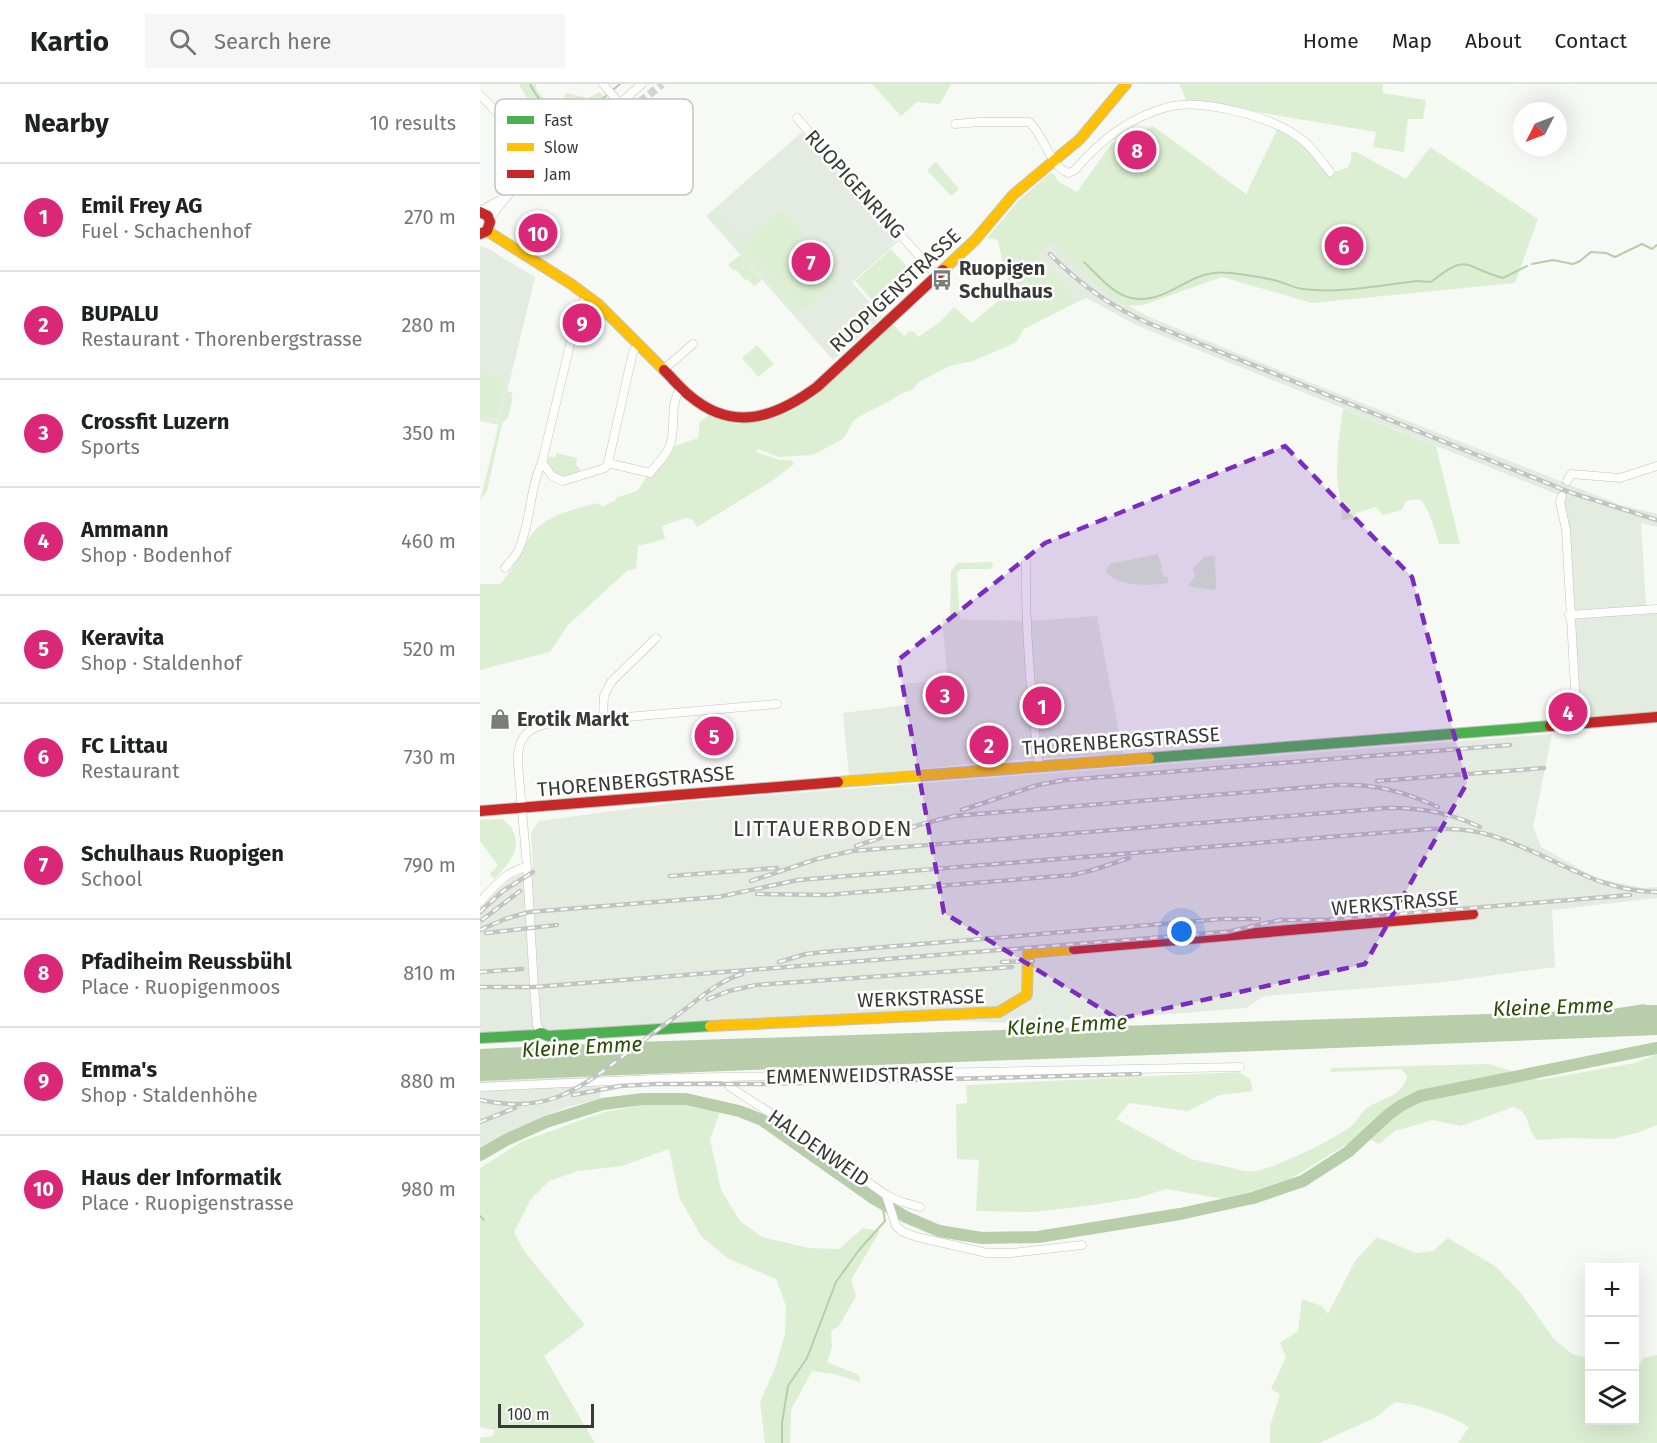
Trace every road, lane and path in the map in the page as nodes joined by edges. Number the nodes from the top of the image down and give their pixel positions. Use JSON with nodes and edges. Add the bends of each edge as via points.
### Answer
{"nodes":[{"id":1,"x":603,"y":84,"type":"edge"},
{"id":2,"x":642,"y":84,"type":"edge"},
{"id":3,"x":1126,"y":84,"type":"edge"},
{"id":4,"x":480,"y":94,"type":"edge"},
{"id":5,"x":616,"y":99,"type":"edge"},
{"id":6,"x":626,"y":99,"type":"edge"},
{"id":7,"x":495,"y":112,"type":"edge"},
{"id":8,"x":797,"y":118,"type":"dead end"},
{"id":9,"x":955,"y":124,"type":"dead end"},
{"id":10,"x":1055,"y":161,"type":"junction"},
{"id":11,"x":1330,"y":172,"type":"dead end"},
{"id":12,"x":508,"y":195,"type":"edge"},
{"id":13,"x":483,"y":214,"type":"edge"},
{"id":14,"x":484,"y":233,"type":"edge"},
{"id":15,"x":937,"y":276,"type":"junction"},
{"id":16,"x":587,"y":295,"type":"junction"},
{"id":17,"x":693,"y":344,"type":"dead end"},
{"id":18,"x":638,"y":345,"type":"junction"},
{"id":19,"x":663,"y":370,"type":"junction"},
{"id":20,"x":681,"y":388,"type":"junction"},
{"id":21,"x":542,"y":462,"type":"junction"},
{"id":22,"x":608,"y":464,"type":"junction"},
{"id":23,"x":1657,"y":466,"type":"edge"},
{"id":24,"x":1567,"y":481,"type":"dead end"},
{"id":25,"x":1562,"y":496,"type":"tunnel mouth"},
{"id":26,"x":1026,"y":562,"type":"dead end"},
{"id":27,"x":506,"y":568,"type":"dead end"},
{"id":28,"x":1657,"y":609,"type":"edge"},
{"id":29,"x":1569,"y":615,"type":"junction"},
{"id":30,"x":656,"y":638,"type":"dead end"},
{"id":31,"x":777,"y":704,"type":"dead end"},
{"id":32,"x":1657,"y":717,"type":"edge"},
{"id":33,"x":603,"y":718,"type":"junction"},
{"id":34,"x":1577,"y":724,"type":"junction"},
{"id":35,"x":1039,"y":766,"type":"junction"},
{"id":36,"x":522,"y":808,"type":"junction"},
{"id":37,"x":480,"y":812,"type":"edge"},
{"id":38,"x":527,"y":867,"type":"junction"},
{"id":39,"x":480,"y":902,"type":"edge"},
{"id":40,"x":1473,"y":914,"type":"dead end"},
{"id":41,"x":541,"y":1033,"type":"junction"},
{"id":42,"x":480,"y":1038,"type":"edge"},
{"id":43,"x":1240,"y":1067,"type":"dead end"},
{"id":44,"x":725,"y":1078,"type":"junction"},
{"id":45,"x":480,"y":1087,"type":"edge"},
{"id":46,"x":887,"y":1197,"type":"junction"},
{"id":47,"x":920,"y":1207,"type":"dead end"},
{"id":48,"x":1083,"y":1245,"type":"dead end"}],
"edges":[{"from":1,"to":5,"type":"street"},
{"from":2,"to":6,"type":"street"},
{"from":3,"to":10,"type":"street","name":"RUOPIGENSTRASSE","via":[[1080,139]]},
{"from":4,"to":7,"type":"street"},
{"from":8,"to":15,"type":"street","name":"RUOPIGENRING"},
{"from":9,"to":10,"type":"street","via":[[1029,122]]},
{"from":10,"to":11,"type":"street","via":[[1061,170],[1072,172],[1116,131],[1171,106],[1193,105],[1250,115],[1284,129],[1306,143]]},
{"from":10,"to":15,"type":"street","name":"RUOPIGENSTRASSE","via":[[1013,195],[975,240]]},
{"from":12,"to":13,"type":"street"},
{"from":13,"to":14,"type":"street","via":[[490,225]]},
{"from":14,"to":16,"type":"street","name":"RUOPIGENSTRASSE"},
{"from":15,"to":20,"type":"street","name":"RUOPIGENSTRASSE","via":[[817,387],[779,411],[766,416],[732,416],[708,408]]},
{"from":16,"to":18,"type":"street","name":"RUOPIGENSTRASSE"},
{"from":16,"to":21,"type":"street","via":[[578,311]]},
{"from":17,"to":19,"type":"street"},
{"from":18,"to":19,"type":"street","name":"RUOPIGENSTRASSE"},
{"from":18,"to":22,"type":"street","via":[[633,352]]},
{"from":19,"to":20,"type":"street","name":"RUOPIGENSTRASSE"},
{"from":20,"to":22,"type":"street","via":[[672,409],[671,444],[650,473]]},
{"from":21,"to":22,"type":"street","via":[[552,476],[563,481],[601,470]]},
{"from":21,"to":27,"type":"street","via":[[519,550]]},
{"from":23,"to":24,"type":"street","via":[[1620,477],[1571,474]]},
{"from":25,"to":29,"type":"street"},
{"from":26,"to":35,"type":"street","via":[[1030,683]]},
{"from":28,"to":29,"type":"street"},
{"from":29,"to":34,"type":"street"},
{"from":30,"to":33,"type":"street","via":[[611,682],[604,696]]},
{"from":31,"to":33,"type":"street"},
{"from":32,"to":34,"type":"street","name":"THORENBERGSTRASSE"},
{"from":33,"to":36,"type":"street","via":[[546,724],[525,734],[517,753]]},
{"from":34,"to":35,"type":"street","name":"THORENBERGSTRASSE"},
{"from":35,"to":36,"type":"street","name":"THORENBERGSTRASSE"},
{"from":36,"to":37,"type":"street","name":"THORENBERGSTRASSE"},
{"from":36,"to":38,"type":"street"},
{"from":38,"to":39,"type":"street","via":[[507,875]]},
{"from":38,"to":41,"type":"street","via":[[537,1026]]},
{"from":40,"to":41,"type":"street","name":"WERKSTRASSE","via":[[1028,954],[1027,995],[999,1012],[548,1036]]},
{"from":41,"to":42,"type":"street","name":"WERKSTRASSE"},
{"from":43,"to":44,"type":"street","name":"EMMENWEIDSTRASSE"},
{"from":44,"to":45,"type":"street","name":"EMMENWEIDSTRASSE"},
{"from":44,"to":46,"type":"street","name":"HALDENWEID","via":[[730,1087]]},
{"from":46,"to":47,"type":"street","name":"HALDENWEID"},
{"from":46,"to":48,"type":"street","name":"HALDENWEID","via":[[896,1226],[903,1232],[987,1253]]}]}
